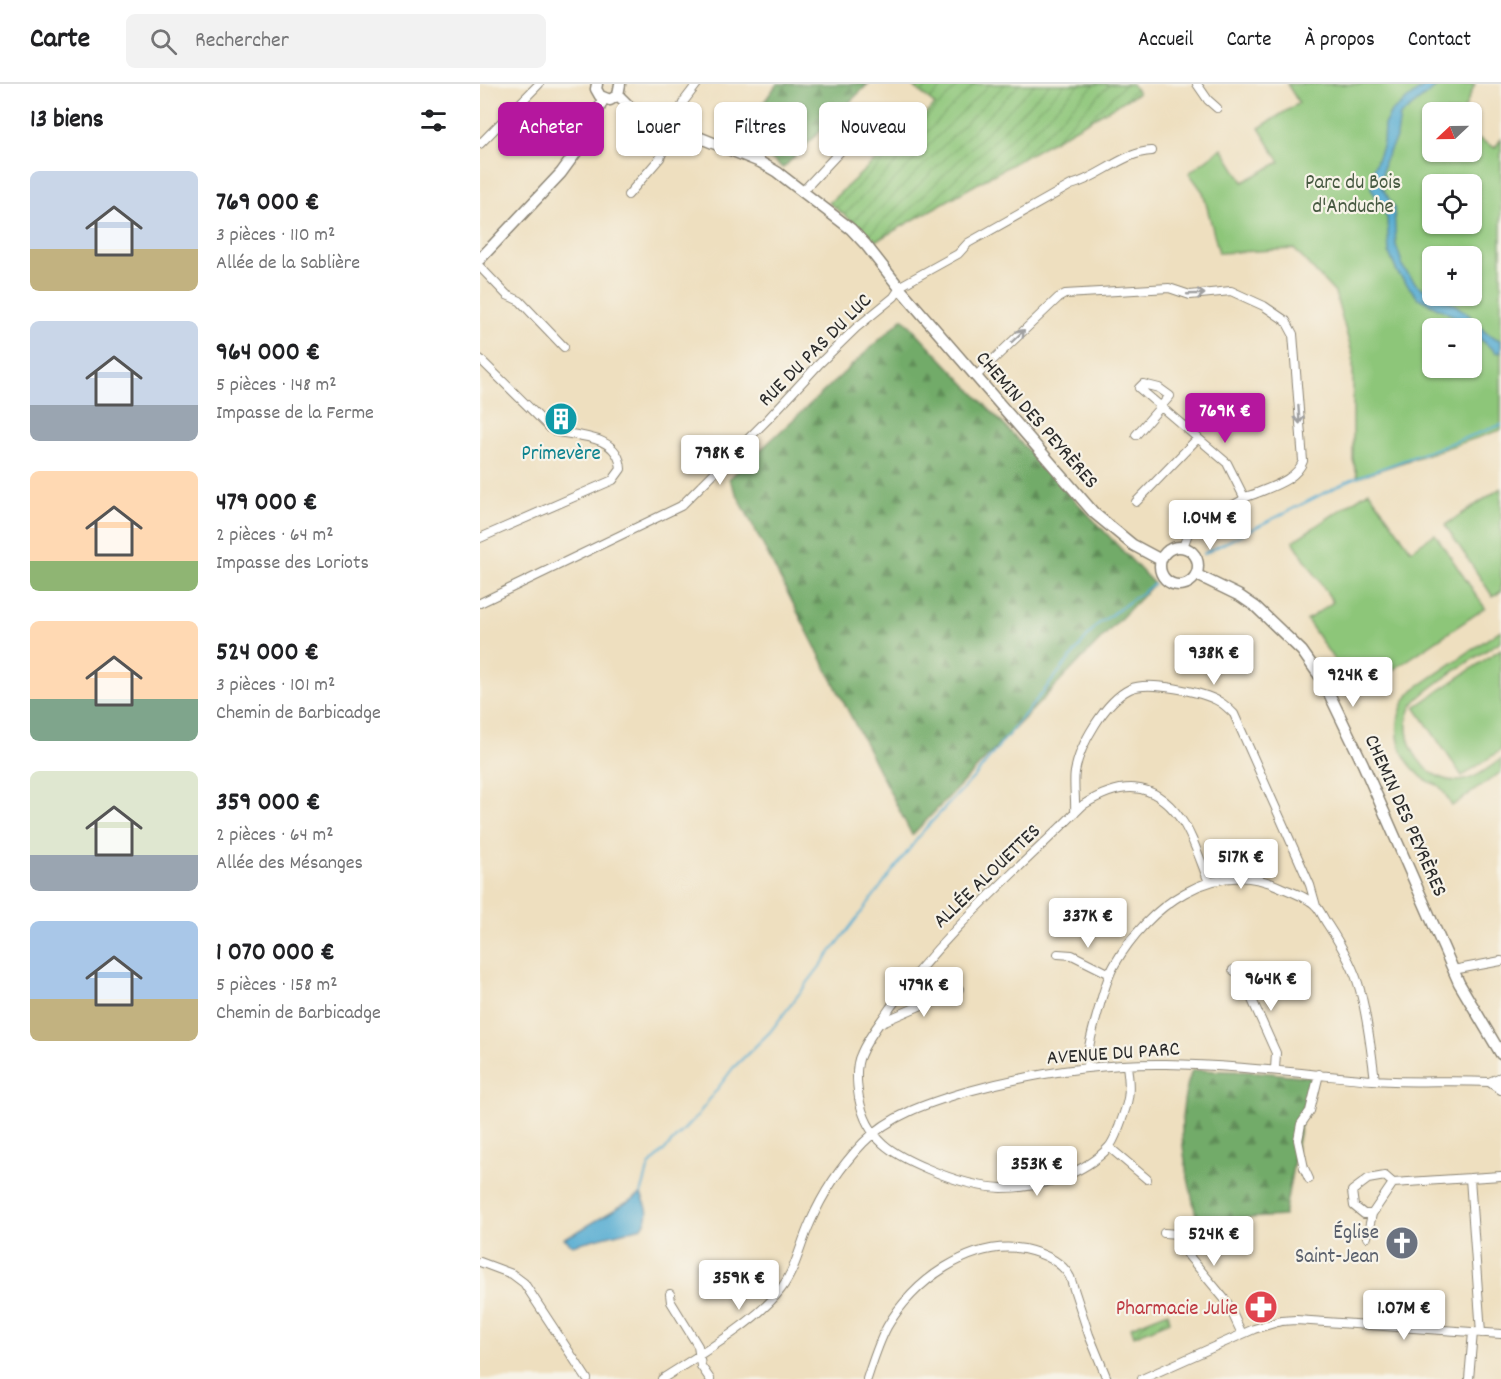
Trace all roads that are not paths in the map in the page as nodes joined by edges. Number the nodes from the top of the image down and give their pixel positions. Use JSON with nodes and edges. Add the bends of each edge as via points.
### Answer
{"nodes":[{"id":1,"x":539,"y":84,"type":"edge"},
{"id":2,"x":597,"y":84,"type":"edge"},
{"id":3,"x":697,"y":84,"type":"edge"},
{"id":4,"x":1197,"y":84,"type":"edge"},
{"id":5,"x":619,"y":90,"type":"edge"},
{"id":6,"x":603,"y":99,"type":"junction"},
{"id":7,"x":629,"y":102,"type":"edge"},
{"id":8,"x":684,"y":102,"type":"edge"},
{"id":9,"x":1217,"y":108,"type":"dead end"},
{"id":10,"x":702,"y":140,"type":"edge"},
{"id":11,"x":480,"y":144,"type":"edge"},
{"id":12,"x":1152,"y":151,"type":"dead end"},
{"id":13,"x":661,"y":156,"type":"edge"},
{"id":14,"x":836,"y":156,"type":"edge"},
{"id":15,"x":802,"y":192,"type":"junction"},
{"id":16,"x":628,"y":195,"type":"dead end"},
{"id":17,"x":480,"y":259,"type":"edge"},
{"id":18,"x":480,"y":267,"type":"edge"},
{"id":19,"x":900,"y":288,"type":"junction"},
{"id":20,"x":564,"y":347,"type":"dead end"},
{"id":21,"x":480,"y":359,"type":"edge"},
{"id":22,"x":976,"y":376,"type":"junction"},
{"id":23,"x":1136,"y":435,"type":"dead end"},
{"id":24,"x":1198,"y":438,"type":"junction"},
{"id":25,"x":1244,"y":497,"type":"junction"},
{"id":26,"x":1136,"y":502,"type":"dead end"},
{"id":27,"x":480,"y":538,"type":"edge"},
{"id":28,"x":1183,"y":547,"type":"junction"},
{"id":29,"x":1161,"y":560,"type":"junction"},
{"id":30,"x":1197,"y":575,"type":"junction"},
{"id":31,"x":480,"y":603,"type":"edge"},
{"id":32,"x":1075,"y":813,"type":"junction"},
{"id":33,"x":1209,"y":882,"type":"junction"},
{"id":34,"x":1316,"y":906,"type":"junction"},
{"id":35,"x":1058,"y":954,"type":"dead end"},
{"id":36,"x":1501,"y":961,"type":"edge"},
{"id":37,"x":1233,"y":970,"type":"dead end"},
{"id":38,"x":1453,"y":970,"type":"junction"},
{"id":39,"x":1110,"y":974,"type":"junction"},
{"id":40,"x":959,"y":988,"type":"dead end"},
{"id":41,"x":1481,"y":1019,"type":"junction"},
{"id":42,"x":879,"y":1024,"type":"junction"},
{"id":43,"x":1501,"y":1041,"type":"edge"},
{"id":44,"x":1501,"y":1054,"type":"edge"},
{"id":45,"x":1127,"y":1066,"type":"junction"},
{"id":46,"x":1087,"y":1068,"type":"junction"},
{"id":47,"x":1275,"y":1070,"type":"junction"},
{"id":48,"x":1319,"y":1074,"type":"junction"},
{"id":49,"x":1375,"y":1080,"type":"junction"},
{"id":50,"x":1501,"y":1080,"type":"edge"},
{"id":51,"x":1489,"y":1083,"type":"junction"},
{"id":52,"x":1501,"y":1090,"type":"edge"},
{"id":53,"x":873,"y":1134,"type":"junction"},
{"id":54,"x":1109,"y":1147,"type":"junction"},
{"id":55,"x":1501,"y":1176,"type":"edge"},
{"id":56,"x":1470,"y":1178,"type":"junction"},
{"id":57,"x":1147,"y":1179,"type":"dead end"},
{"id":58,"x":1310,"y":1179,"type":"dead end"},
{"id":59,"x":1393,"y":1183,"type":"junction"},
{"id":60,"x":1372,"y":1214,"type":"junction"},
{"id":61,"x":1164,"y":1233,"type":"dead end"},
{"id":62,"x":1367,"y":1237,"type":"dead end"},
{"id":63,"x":480,"y":1262,"type":"edge"},
{"id":64,"x":670,"y":1294,"type":"dead end"},
{"id":65,"x":1477,"y":1333,"type":"junction"},
{"id":66,"x":1242,"y":1334,"type":"junction"},
{"id":67,"x":1501,"y":1334,"type":"edge"},
{"id":68,"x":699,"y":1355,"type":"junction"},
{"id":69,"x":587,"y":1379,"type":"edge"},
{"id":70,"x":662,"y":1379,"type":"edge"},
{"id":71,"x":710,"y":1379,"type":"edge"},
{"id":72,"x":867,"y":1379,"type":"edge"},
{"id":73,"x":1107,"y":1379,"type":"edge"},
{"id":74,"x":1143,"y":1379,"type":"edge"},
{"id":75,"x":1469,"y":1379,"type":"edge"}],
"edges":[{"from":1,"to":11,"type":"street"},
{"from":2,"to":6,"type":"street"},
{"from":3,"to":8,"type":"street"},
{"from":4,"to":9,"type":"street"},
{"from":5,"to":6,"type":"street","via":[[610,100]]},
{"from":5,"to":7,"type":"street","name":"CHEMIN DES PEYRÈRES"},
{"from":6,"to":17,"type":"street","via":[[588,136],[566,167]]},
{"from":10,"to":15,"type":"street","name":"CHEMIN DES PEYRÈRES","via":[[760,162]]},
{"from":12,"to":19,"type":"street","name":"RUE DU PAS DU LUC","via":[[1140,151],[1071,185],[968,243],[957,254]]},
{"from":13,"to":16,"type":"street"},
{"from":14,"to":15,"type":"street"},
{"from":15,"to":19,"type":"street","name":"CHEMIN DES PEYRÈRES","via":[[851,229]]},
{"from":18,"to":20,"type":"street"},
{"from":19,"to":22,"type":"street","name":"CHEMIN DES PEYRÈRES"},
{"from":19,"to":31,"type":"street","name":"RUE DU PAS DU LUC","via":[[826,357],[681,506]]},
{"from":21,"to":27,"type":"street","via":[[551,429],[601,439],[608,444],[621,469],[613,480]]},
{"from":22,"to":25,"type":"street","one_way":true,"via":[[1065,294],[1169,288],[1190,295],[1237,292],[1286,321],[1292,330],[1303,460],[1290,478]]},
{"from":22,"to":29,"type":"street","name":"CHEMIN DES PEYRÈRES","via":[[1094,513],[1127,540]]},
{"from":23,"to":24,"type":"street","via":[[1161,406]]},
{"from":24,"to":25,"type":"street","via":[[1227,463]]},
{"from":24,"to":26,"type":"street"},
{"from":25,"to":28,"type":"street","via":[[1190,528]]},
{"from":28,"to":29,"type":"street","via":[[1167,550]]},
{"from":28,"to":30,"type":"street","via":[[1197,557]]},
{"from":29,"to":30,"type":"street","via":[[1161,573],[1168,581],[1188,584]]},
{"from":30,"to":38,"type":"street","name":"CHEMIN DES PEYRÈRES","via":[[1264,613],[1302,651],[1323,681]]},
{"from":32,"to":33,"type":"street","name":"ALLÉE ALOUETTES","via":[[1102,793],[1125,787],[1146,790],[1166,801],[1182,819]]},
{"from":32,"to":34,"type":"street","via":[[1074,774],[1079,756],[1099,718],[1123,693],[1140,686],[1198,693],[1234,714]]},
{"from":32,"to":42,"type":"street","name":"ALLÉE ALOUETTES","via":[[936,950]]},
{"from":33,"to":34,"type":"street","via":[[1248,877],[1274,884]]},
{"from":33,"to":39,"type":"street","via":[[1178,897],[1148,920],[1130,940]]},
{"from":34,"to":49,"type":"street","via":[[1346,955],[1360,989]]},
{"from":35,"to":39,"type":"street","via":[[1072,956]]},
{"from":36,"to":38,"type":"street"},
{"from":37,"to":47,"type":"street","via":[[1241,975],[1276,1053]]},
{"from":38,"to":41,"type":"street","name":"CHEMIN DES PEYRÈRES"},
{"from":39,"to":46,"type":"street","via":[[1087,1053]]},
{"from":40,"to":42,"type":"street"},
{"from":41,"to":43,"type":"street","name":"CHEMIN DES PEYRÈRES"},
{"from":41,"to":44,"type":"street","name":"CHEMIN DES PEYRÈRES"},
{"from":42,"to":53,"type":"street","name":"ALLÉE ALOUETTES","via":[[860,1056],[857,1086]]},
{"from":45,"to":46,"type":"street","name":"AVENUE DU PARC"},
{"from":45,"to":47,"type":"street","name":"AVENUE DU PARC"},
{"from":45,"to":54,"type":"street","via":[[1128,1106]]},
{"from":46,"to":53,"type":"street","name":"AVENUE DU PARC","via":[[1022,1078],[935,1101],[911,1110]]},
{"from":47,"to":48,"type":"street","name":"AVENUE DU PARC"},
{"from":48,"to":49,"type":"street","name":"AVENUE DU PARC"},
{"from":48,"to":58,"type":"street","via":[[1298,1140]]},
{"from":49,"to":51,"type":"street","name":"AVENUE DU PARC"},
{"from":50,"to":51,"type":"street","name":"AVENUE DU PARC"},
{"from":51,"to":52,"type":"street","name":"AVENUE DU PARC"},
{"from":53,"to":54,"type":"street","via":[[899,1156],[947,1178],[1001,1188],[1042,1184],[1063,1177]]},
{"from":53,"to":68,"type":"street","name":"AVENUE DU PARC","via":[[834,1176],[780,1291]]},
{"from":54,"to":57,"type":"street"},
{"from":55,"to":56,"type":"street"},
{"from":56,"to":59,"type":"street"},
{"from":56,"to":65,"type":"street"},
{"from":59,"to":60,"type":"street"},
{"from":59,"to":60,"type":"street","via":[[1385,1176],[1368,1179],[1352,1191],[1354,1206],[1364,1214]]},
{"from":60,"to":62,"type":"street"},
{"from":61,"to":66,"type":"street","via":[[1180,1238],[1188,1255],[1227,1302]]},
{"from":63,"to":69,"type":"street","via":[[524,1283]]},
{"from":64,"to":68,"type":"street"},
{"from":65,"to":66,"type":"street","via":[[1296,1320]]},
{"from":65,"to":67,"type":"street"},
{"from":65,"to":75,"type":"street"},
{"from":66,"to":74,"type":"street"},
{"from":68,"to":70,"type":"street","name":"AVENUE DU PARC"},
{"from":68,"to":71,"type":"street"},
{"from":72,"to":73,"type":"street","via":[[888,1325],[912,1294],[967,1256],[1003,1247],[1046,1256],[1068,1273]]}]}
